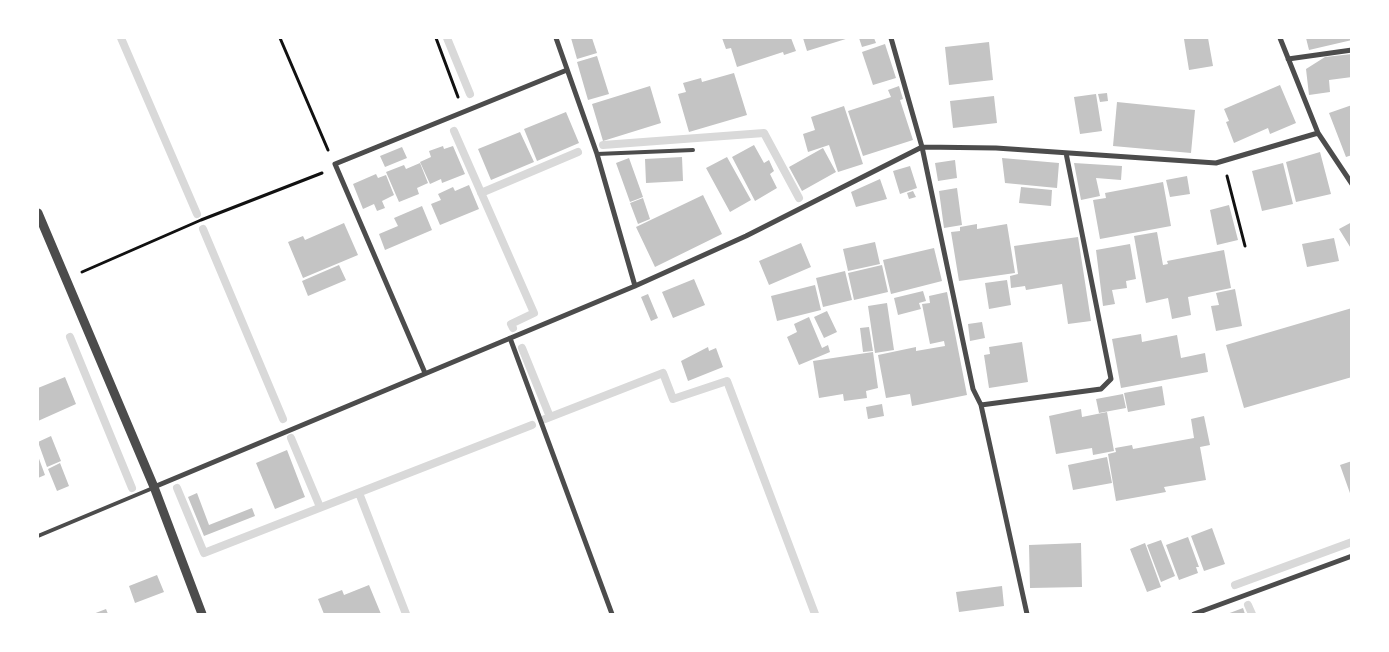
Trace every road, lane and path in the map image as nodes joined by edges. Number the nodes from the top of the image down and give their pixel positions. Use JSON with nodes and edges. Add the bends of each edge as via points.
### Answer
{"nodes":[{"id":1,"x":280,"y":38,"type":"edge"},
{"id":2,"x":436,"y":38,"type":"edge"},
{"id":3,"x":556,"y":38,"type":"edge"},
{"id":4,"x":891,"y":38,"type":"edge"},
{"id":5,"x":1280,"y":38,"type":"edge"},
{"id":6,"x":1352,"y":50,"type":"edge"},
{"id":7,"x":1288,"y":59,"type":"junction"},
{"id":8,"x":567,"y":70,"type":"junction"},
{"id":9,"x":464,"y":112,"type":"junction"},
{"id":10,"x":1318,"y":133,"type":"junction"},
{"id":11,"x":922,"y":147,"type":"junction"},
{"id":12,"x":693,"y":150,"type":"dead end"},
{"id":13,"x":1066,"y":153,"type":"junction"},
{"id":14,"x":597,"y":154,"type":"junction"},
{"id":15,"x":1223,"y":161,"type":"junction"},
{"id":16,"x":335,"y":166,"type":"junction"},
{"id":17,"x":1352,"y":184,"type":"edge"},
{"id":18,"x":38,"y":213,"type":"edge"},
{"id":19,"x":1245,"y":246,"type":"dead end"},
{"id":20,"x":66,"y":279,"type":"junction"},
{"id":21,"x":635,"y":286,"type":"junction"},
{"id":22,"x":510,"y":338,"type":"junction"},
{"id":23,"x":425,"y":374,"type":"junction"},
{"id":24,"x":981,"y":405,"type":"junction"},
{"id":25,"x":154,"y":487,"type":"junction"},
{"id":26,"x":38,"y":536,"type":"edge"},
{"id":27,"x":1352,"y":556,"type":"edge"},
{"id":28,"x":202,"y":614,"type":"edge"},
{"id":29,"x":612,"y":614,"type":"edge"},
{"id":30,"x":1027,"y":614,"type":"edge"},
{"id":31,"x":1194,"y":614,"type":"edge"}],
"edges":[{"from":1,"to":16,"type":"path"},
{"from":2,"to":9,"type":"path"},
{"from":3,"to":8,"type":"street"},
{"from":4,"to":11,"type":"street"},
{"from":5,"to":7,"type":"street"},
{"from":6,"to":7,"type":"street"},
{"from":7,"to":10,"type":"street"},
{"from":8,"to":9,"type":"street"},
{"from":8,"to":14,"type":"street"},
{"from":9,"to":16,"type":"street"},
{"from":10,"to":15,"type":"street"},
{"from":10,"to":17,"type":"street"},
{"from":11,"to":13,"type":"street"},
{"from":11,"to":21,"type":"street","via":[[746,236]]},
{"from":11,"to":24,"type":"street","via":[[973,389]]},
{"from":12,"to":14,"type":"lane"},
{"from":13,"to":15,"type":"street"},
{"from":13,"to":24,"type":"street","via":[[1111,379],[1101,388]]},
{"from":14,"to":21,"type":"street"},
{"from":15,"to":19,"type":"path"},
{"from":16,"to":20,"type":"path"},
{"from":16,"to":23,"type":"street"},
{"from":18,"to":20,"type":"street"},
{"from":20,"to":25,"type":"street"},
{"from":21,"to":22,"type":"street"},
{"from":22,"to":23,"type":"street"},
{"from":22,"to":29,"type":"street"},
{"from":23,"to":25,"type":"street"},
{"from":24,"to":30,"type":"street"},
{"from":25,"to":26,"type":"lane"},
{"from":25,"to":28,"type":"street"},
{"from":27,"to":31,"type":"street"}]}
